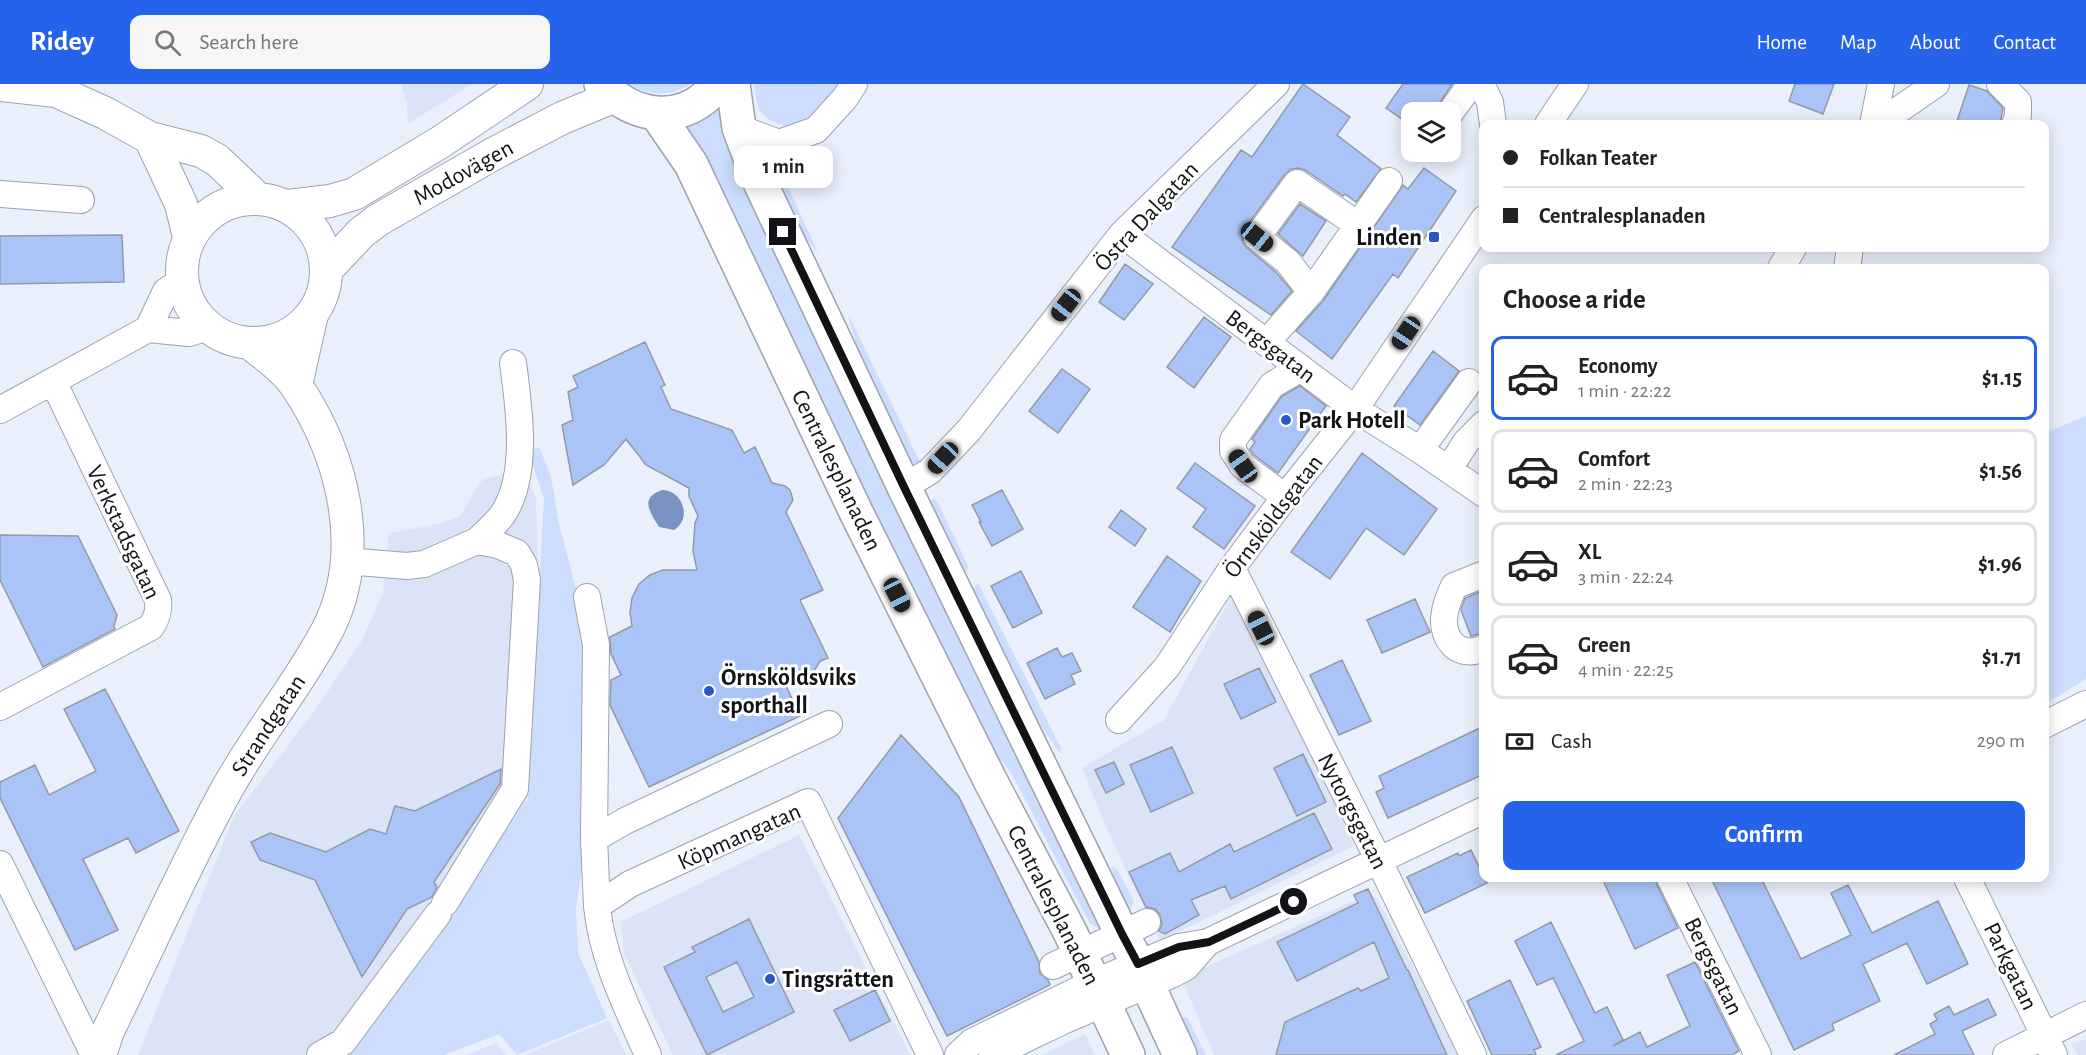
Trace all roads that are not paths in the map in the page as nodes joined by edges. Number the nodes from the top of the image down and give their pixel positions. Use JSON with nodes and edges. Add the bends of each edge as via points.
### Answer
{"nodes":[{"id":1,"x":527,"y":84,"type":"edge"},
{"id":2,"x":718,"y":84,"type":"edge"},
{"id":3,"x":733,"y":84,"type":"edge"},
{"id":4,"x":854,"y":84,"type":"edge"},
{"id":5,"x":1276,"y":84,"type":"edge"},
{"id":6,"x":1471,"y":84,"type":"edge"},
{"id":7,"x":1481,"y":84,"type":"edge"},
{"id":8,"x":1575,"y":84,"type":"edge"},
{"id":9,"x":1881,"y":84,"type":"edge"},
{"id":10,"x":1936,"y":84,"type":"edge"},
{"id":11,"x":2000,"y":84,"type":"edge"},
{"id":12,"x":0,"y":85,"type":"edge"},
{"id":13,"x":607,"y":91,"type":"edge"},
{"id":14,"x":1458,"y":102,"type":"edge"},
{"id":15,"x":656,"y":113,"type":"junction"},
{"id":16,"x":1492,"y":120,"type":"edge"},
{"id":17,"x":1551,"y":120,"type":"edge"},
{"id":18,"x":1874,"y":120,"type":"edge"},
{"id":19,"x":1884,"y":120,"type":"edge"},
{"id":20,"x":2016,"y":120,"type":"edge"},
{"id":21,"x":739,"y":128,"type":"junction"},
{"id":22,"x":150,"y":138,"type":"junction"},
{"id":23,"x":1389,"y":181,"type":"dead end"},
{"id":24,"x":0,"y":194,"type":"edge"},
{"id":25,"x":257,"y":198,"type":"junction"},
{"id":26,"x":81,"y":200,"type":"dead end"},
{"id":27,"x":288,"y":206,"type":"junction"},
{"id":28,"x":1358,"y":225,"type":"junction"},
{"id":29,"x":1479,"y":226,"type":"edge"},
{"id":30,"x":1122,"y":234,"type":"junction"},
{"id":31,"x":189,"y":237,"type":"junction"},
{"id":32,"x":327,"y":269,"type":"junction"},
{"id":33,"x":182,"y":281,"type":"junction"},
{"id":34,"x":1311,"y":292,"type":"junction"},
{"id":35,"x":312,"y":314,"type":"junction"},
{"id":36,"x":208,"y":327,"type":"junction"},
{"id":37,"x":148,"y":329,"type":"junction"},
{"id":38,"x":1266,"y":343,"type":"junction"},
{"id":39,"x":251,"y":344,"type":"junction"},
{"id":40,"x":513,"y":363,"type":"dead end"},
{"id":41,"x":1301,"y":368,"type":"junction"},
{"id":42,"x":53,"y":381,"type":"junction"},
{"id":43,"x":1469,"y":382,"type":"dead end"},
{"id":44,"x":296,"y":385,"type":"junction"},
{"id":45,"x":1355,"y":408,"type":"junction"},
{"id":46,"x":0,"y":410,"type":"edge"},
{"id":47,"x":1479,"y":429,"type":"edge"},
{"id":48,"x":1420,"y":450,"type":"junction"},
{"id":49,"x":1449,"y":470,"type":"junction"},
{"id":50,"x":904,"y":487,"type":"junction"},
{"id":51,"x":1479,"y":491,"type":"edge"},
{"id":52,"x":1285,"y":497,"type":"junction"},
{"id":53,"x":477,"y":541,"type":"junction"},
{"id":54,"x":346,"y":561,"type":"junction"},
{"id":55,"x":1232,"y":568,"type":"junction"},
{"id":56,"x":1479,"y":576,"type":"edge"},
{"id":57,"x":586,"y":597,"type":"dead end"},
{"id":58,"x":1479,"y":650,"type":"edge"},
{"id":59,"x":2086,"y":704,"type":"edge"},
{"id":60,"x":0,"y":707,"type":"edge"},
{"id":61,"x":1119,"y":720,"type":"dead end"},
{"id":62,"x":2049,"y":722,"type":"edge"},
{"id":63,"x":829,"y":724,"type":"dead end"},
{"id":64,"x":1479,"y":812,"type":"edge"},
{"id":65,"x":594,"y":839,"type":"junction"},
{"id":66,"x":1379,"y":861,"type":"junction"},
{"id":67,"x":0,"y":864,"type":"edge"},
{"id":68,"x":1672,"y":882,"type":"edge"},
{"id":69,"x":1969,"y":882,"type":"edge"},
{"id":70,"x":597,"y":906,"type":"junction"},
{"id":71,"x":1134,"y":928,"type":"junction"},
{"id":72,"x":1066,"y":960,"type":"junction"},
{"id":73,"x":1142,"y":974,"type":"junction"},
{"id":74,"x":1086,"y":999,"type":"junction"},
{"id":75,"x":2086,"y":1015,"type":"edge"},
{"id":76,"x":2050,"y":1045,"type":"edge"},
{"id":77,"x":94,"y":1055,"type":"edge"},
{"id":78,"x":100,"y":1055,"type":"edge"},
{"id":79,"x":320,"y":1055,"type":"edge"},
{"id":80,"x":648,"y":1055,"type":"edge"},
{"id":81,"x":930,"y":1055,"type":"edge"},
{"id":82,"x":958,"y":1055,"type":"edge"},
{"id":83,"x":992,"y":1055,"type":"edge"},
{"id":84,"x":1128,"y":1055,"type":"edge"},
{"id":85,"x":1180,"y":1055,"type":"edge"},
{"id":86,"x":1473,"y":1055,"type":"edge"},
{"id":87,"x":1758,"y":1055,"type":"edge"},
{"id":88,"x":2006,"y":1055,"type":"edge"}],
"edges":[{"from":1,"to":27,"type":"main road","name":"Modovägen","via":[[354,194]]},
{"from":2,"to":15,"type":"highway","via":[[689,107]]},
{"from":3,"to":21,"type":"highway","name":"Centralesplanaden"},
{"from":4,"to":21,"type":"street","via":[[816,130],[779,143]]},
{"from":5,"to":30,"type":"street","name":"Östra Dalgatan"},
{"from":6,"to":14,"type":"street"},
{"from":7,"to":16,"type":"street","via":[[1490,102]]},
{"from":8,"to":17,"type":"street"},
{"from":9,"to":18,"type":"street"},
{"from":10,"to":19,"type":"street"},
{"from":11,"to":20,"type":"street","via":[[2018,102]]},
{"from":12,"to":22,"type":"main road","via":[[56,91]]},
{"from":13,"to":15,"type":"highway","via":[[627,105]]},
{"from":13,"to":32,"type":"main road","name":"Modovägen","via":[[378,220]]},
{"from":15,"to":72,"type":"highway","name":"Centralesplanaden","via":[[691,164],[856,512],[991,782]]},
{"from":21,"to":50,"type":"highway","name":"Centralesplanaden","via":[[757,176]]},
{"from":22,"to":25,"type":"main road","via":[[201,150]]},
{"from":22,"to":31,"type":"main road","via":[[181,204]]},
{"from":23,"to":28,"type":"street"},
{"from":24,"to":26,"type":"street"},
{"from":25,"to":27,"type":"main road"},
{"from":25,"to":31,"type":"main road","via":[[217,207]]},
{"from":27,"to":32,"type":"main road","via":[[316,232]]},
{"from":28,"to":34,"type":"street"},
{"from":28,"to":34,"type":"street","via":[[1297,183],[1257,237],[1288,262]]},
{"from":29,"to":45,"type":"street","name":"Örnsköldsgatan"},
{"from":30,"to":38,"type":"street","name":"Bergsgatan"},
{"from":30,"to":50,"type":"street","name":"Östra Dalgatan","via":[[969,430],[930,471]]},
{"from":31,"to":33,"type":"main road","via":[[182,259]]},
{"from":32,"to":35,"type":"main road","via":[[323,292]]},
{"from":33,"to":36,"type":"main road","via":[[186,299]]},
{"from":33,"to":37,"type":"street","via":[[166,291]]},
{"from":34,"to":38,"type":"street"},
{"from":35,"to":39,"type":"main road","via":[[285,336]]},
{"from":35,"to":44,"type":"main road"},
{"from":36,"to":37,"type":"street","via":[[189,333]]},
{"from":36,"to":39,"type":"main road","via":[[228,339]]},
{"from":37,"to":42,"type":"street"},
{"from":38,"to":41,"type":"street","name":"Bergsgatan"},
{"from":39,"to":44,"type":"main road","name":"Strandgatan"},
{"from":40,"to":53,"type":"street","via":[[521,438],[518,466],[503,514]]},
{"from":41,"to":45,"type":"street","name":"Bergsgatan"},
{"from":41,"to":52,"type":"street","via":[[1272,385],[1233,440],[1233,452],[1243,466]]},
{"from":42,"to":46,"type":"street"},
{"from":42,"to":60,"type":"street","name":"Verkstadsgatan","via":[[159,608],[151,627]]},
{"from":43,"to":48,"type":"street"},
{"from":44,"to":54,"type":"main road","name":"Strandgatan","via":[[323,432],[338,473],[346,513]]},
{"from":45,"to":48,"type":"street","name":"Bergsgatan"},
{"from":45,"to":52,"type":"street","name":"Örnsköldsgatan"},
{"from":47,"to":49,"type":"street"},
{"from":48,"to":49,"type":"street","name":"Bergsgatan"},
{"from":49,"to":51,"type":"street","name":"Bergsgatan"},
{"from":50,"to":71,"type":"highway","name":"Centralesplanaden"},
{"from":52,"to":55,"type":"street","name":"Örnsköldsgatan"},
{"from":53,"to":54,"type":"street","via":[[424,564]]},
{"from":53,"to":79,"type":"street","via":[[516,553],[527,580],[515,789],[441,908],[343,1042]]},
{"from":54,"to":78,"type":"main road","name":"Strandgatan","via":[[340,596],[328,628],[222,797]]},
{"from":55,"to":61,"type":"street","name":"Örnsköldsgatan","via":[[1167,667]]},
{"from":55,"to":66,"type":"street","name":"Nytorgsgatan"},
{"from":56,"to":58,"type":"street","via":[[1454,586],[1444,619],[1446,634],[1454,646],[1463,652]]},
{"from":57,"to":65,"type":"street","via":[[596,645]]},
{"from":59,"to":62,"type":"street"},
{"from":63,"to":65,"type":"street"},
{"from":64,"to":66,"type":"street"},
{"from":65,"to":70,"type":"street"},
{"from":66,"to":73,"type":"street","via":[[1209,942],[1179,947]]},
{"from":66,"to":86,"type":"street","name":"Nytorgsgatan"},
{"from":67,"to":77,"type":"street"},
{"from":68,"to":87,"type":"street","name":"Bergsgatan"},
{"from":69,"to":76,"type":"street","name":"Parkgatan"},
{"from":70,"to":80,"type":"street","via":[[602,942]]},
{"from":70,"to":81,"type":"street","name":"Köpmangatan","via":[[630,885],[807,802]]},
{"from":71,"to":72,"type":"street"},
{"from":71,"to":73,"type":"highway","name":"Centralesplanaden"},
{"from":72,"to":74,"type":"highway","name":"Centralesplanaden"},
{"from":73,"to":74,"type":"street"},
{"from":73,"to":85,"type":"highway","name":"Centralesplanaden"},
{"from":74,"to":82,"type":"street","via":[[972,1042]]},
{"from":74,"to":83,"type":"street"},
{"from":74,"to":84,"type":"highway","name":"Centralesplanaden"},
{"from":75,"to":76,"type":"street"},
{"from":76,"to":88,"type":"street"}]}
